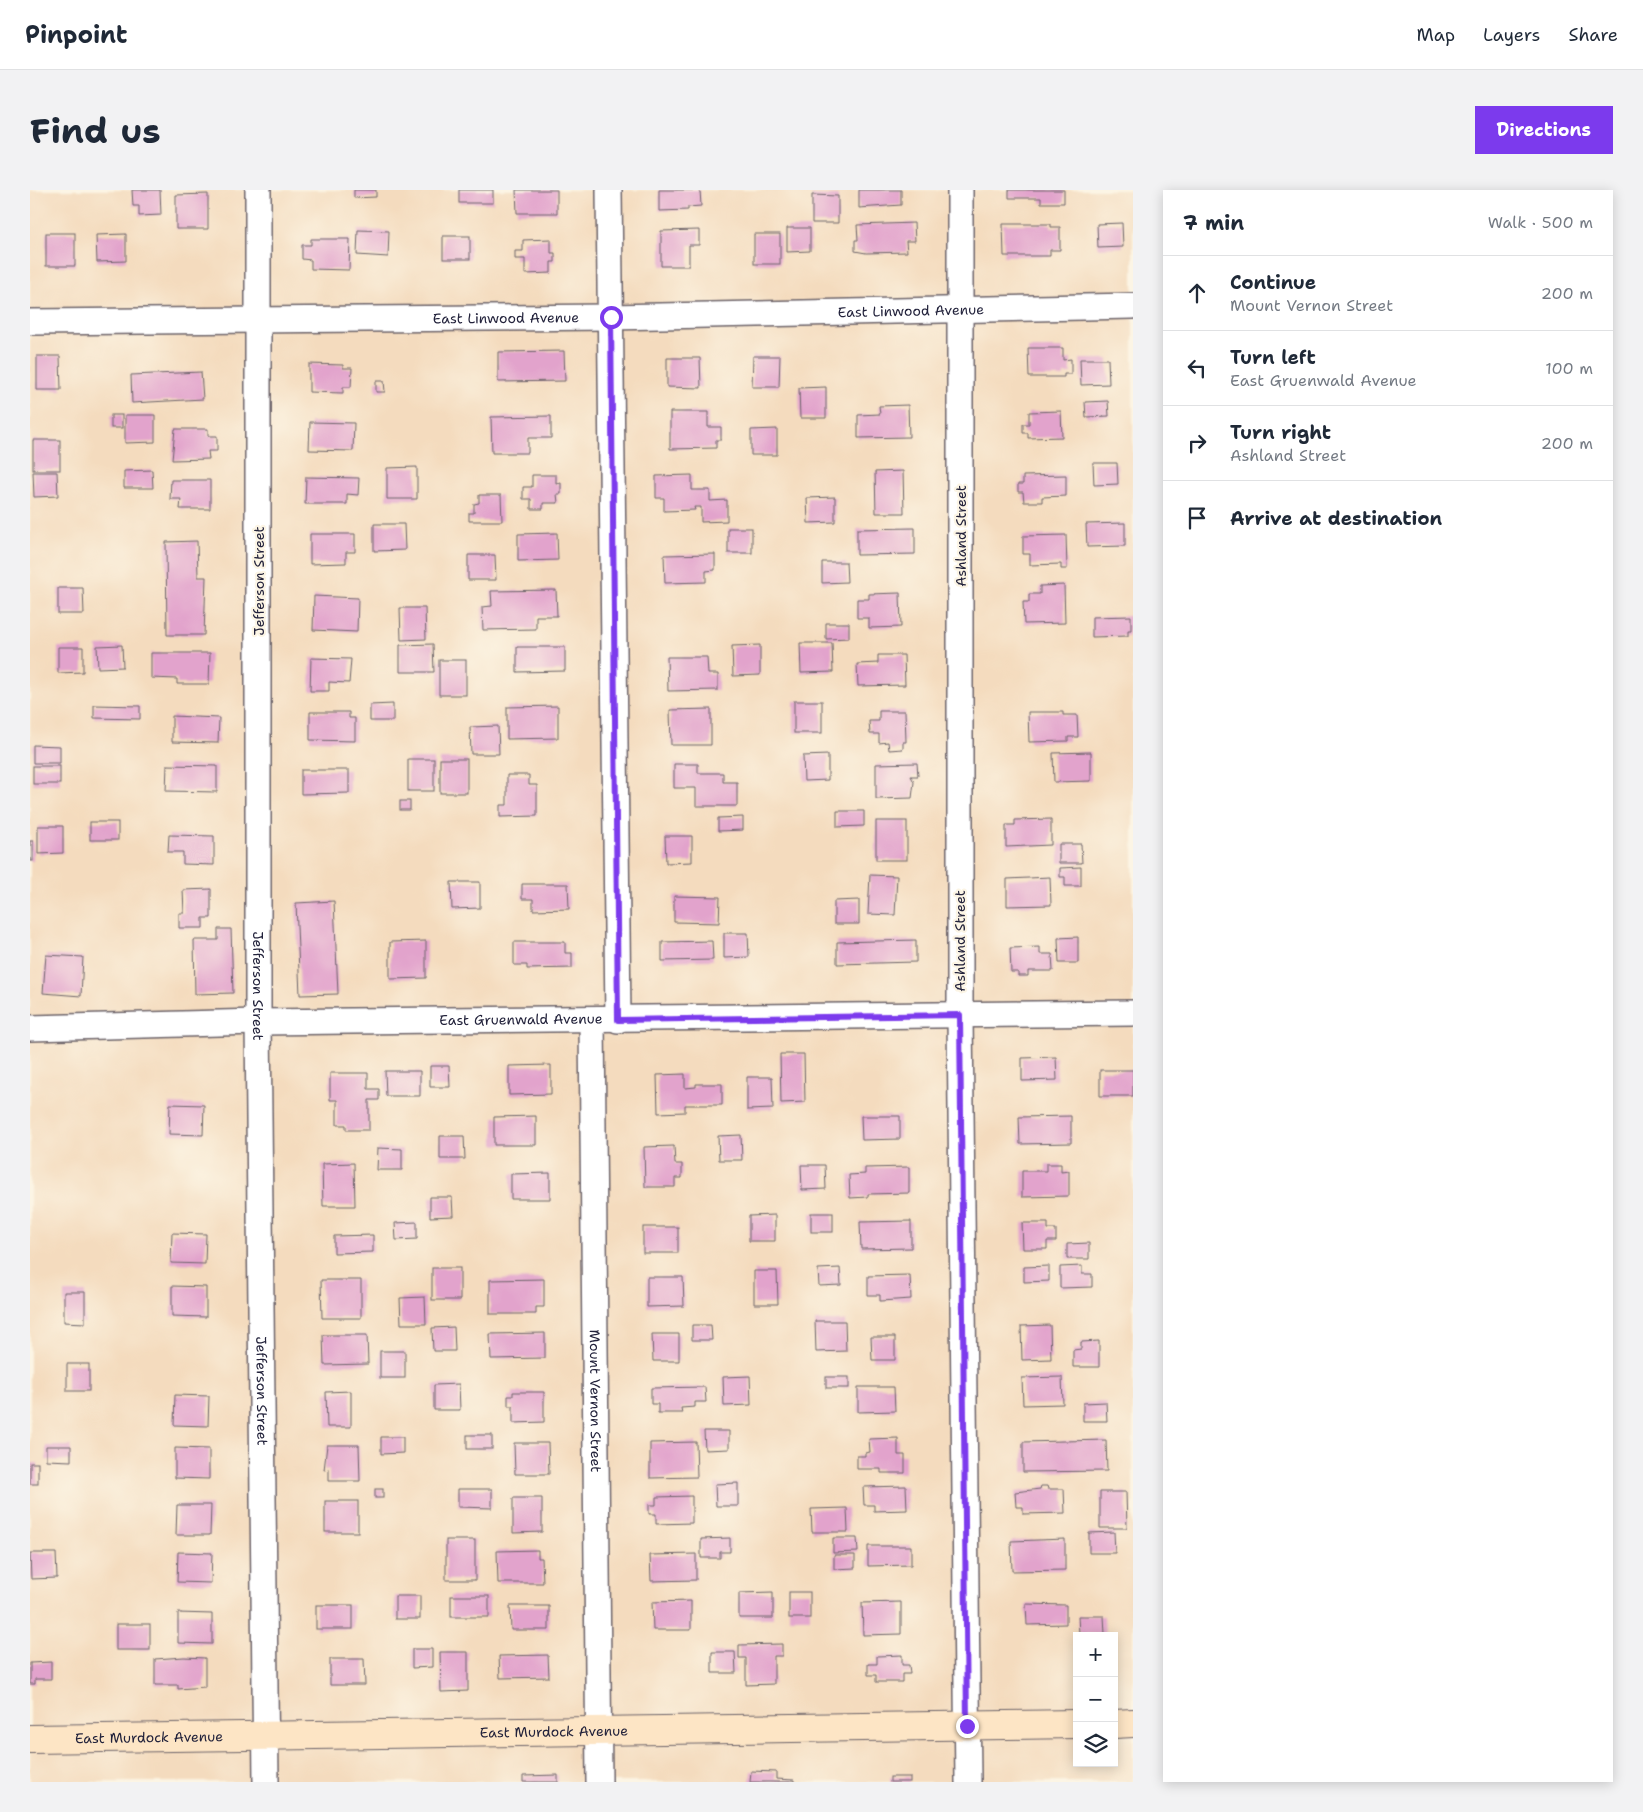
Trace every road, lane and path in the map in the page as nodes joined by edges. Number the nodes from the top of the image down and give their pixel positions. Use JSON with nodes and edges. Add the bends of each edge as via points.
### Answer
{"nodes":[{"id":1,"x":258,"y":190,"type":"edge"},
{"id":2,"x":610,"y":190,"type":"edge"},
{"id":3,"x":960,"y":190,"type":"edge"},
{"id":4,"x":1133,"y":306,"type":"edge"},
{"id":5,"x":961,"y":310,"type":"junction"},
{"id":6,"x":611,"y":317,"type":"junction"},
{"id":7,"x":260,"y":321,"type":"junction"},
{"id":8,"x":30,"y":322,"type":"edge"},
{"id":9,"x":1133,"y":1013,"type":"edge"},
{"id":10,"x":960,"y":1015,"type":"junction"},
{"id":11,"x":592,"y":1020,"type":"junction"},
{"id":12,"x":618,"y":1020,"type":"junction"},
{"id":13,"x":258,"y":1022,"type":"junction"},
{"id":14,"x":30,"y":1028,"type":"edge"},
{"id":15,"x":1073,"y":1724,"type":"edge"},
{"id":16,"x":1118,"y":1724,"type":"edge"},
{"id":17,"x":1133,"y":1724,"type":"edge"},
{"id":18,"x":967,"y":1726,"type":"junction"},
{"id":19,"x":598,"y":1733,"type":"junction"},
{"id":20,"x":266,"y":1736,"type":"junction"},
{"id":21,"x":30,"y":1740,"type":"edge"},
{"id":22,"x":266,"y":1782,"type":"edge"},
{"id":23,"x":599,"y":1782,"type":"edge"},
{"id":24,"x":968,"y":1782,"type":"edge"}],
"edges":[{"from":1,"to":7,"type":"street","name":"Jefferson Street"},
{"from":2,"to":6,"type":"street"},
{"from":3,"to":5,"type":"street","name":"Ashland Street"},
{"from":4,"to":5,"type":"street","name":"East Linwood Avenue"},
{"from":5,"to":6,"type":"street","name":"East Linwood Avenue"},
{"from":5,"to":10,"type":"street","name":"Ashland Street"},
{"from":6,"to":7,"type":"street","name":"East Linwood Avenue"},
{"from":6,"to":12,"type":"street"},
{"from":7,"to":8,"type":"street","name":"East Linwood Avenue"},
{"from":7,"to":13,"type":"street","name":"Jefferson Street"},
{"from":9,"to":10,"type":"street","name":"East Gruenwald Avenue"},
{"from":10,"to":12,"type":"street","name":"East Gruenwald Avenue"},
{"from":10,"to":18,"type":"street","name":"Ashland Street"},
{"from":11,"to":12,"type":"street","name":"East Gruenwald Avenue"},
{"from":11,"to":13,"type":"street","name":"East Gruenwald Avenue"},
{"from":11,"to":19,"type":"street","name":"Mount Vernon Street"},
{"from":13,"to":14,"type":"street","name":"East Gruenwald Avenue"},
{"from":13,"to":20,"type":"street","name":"Jefferson Street"},
{"from":15,"to":18,"type":"main road","name":"East Murdock Avenue"},
{"from":16,"to":17,"type":"main road"},
{"from":18,"to":19,"type":"main road","name":"East Murdock Avenue"},
{"from":18,"to":24,"type":"street","name":"Ashland Street"},
{"from":19,"to":20,"type":"main road","name":"East Murdock Avenue"},
{"from":19,"to":23,"type":"street","name":"Mount Vernon Street"},
{"from":20,"to":21,"type":"main road","name":"East Murdock Avenue"},
{"from":20,"to":22,"type":"street","name":"Jefferson Street"}]}
